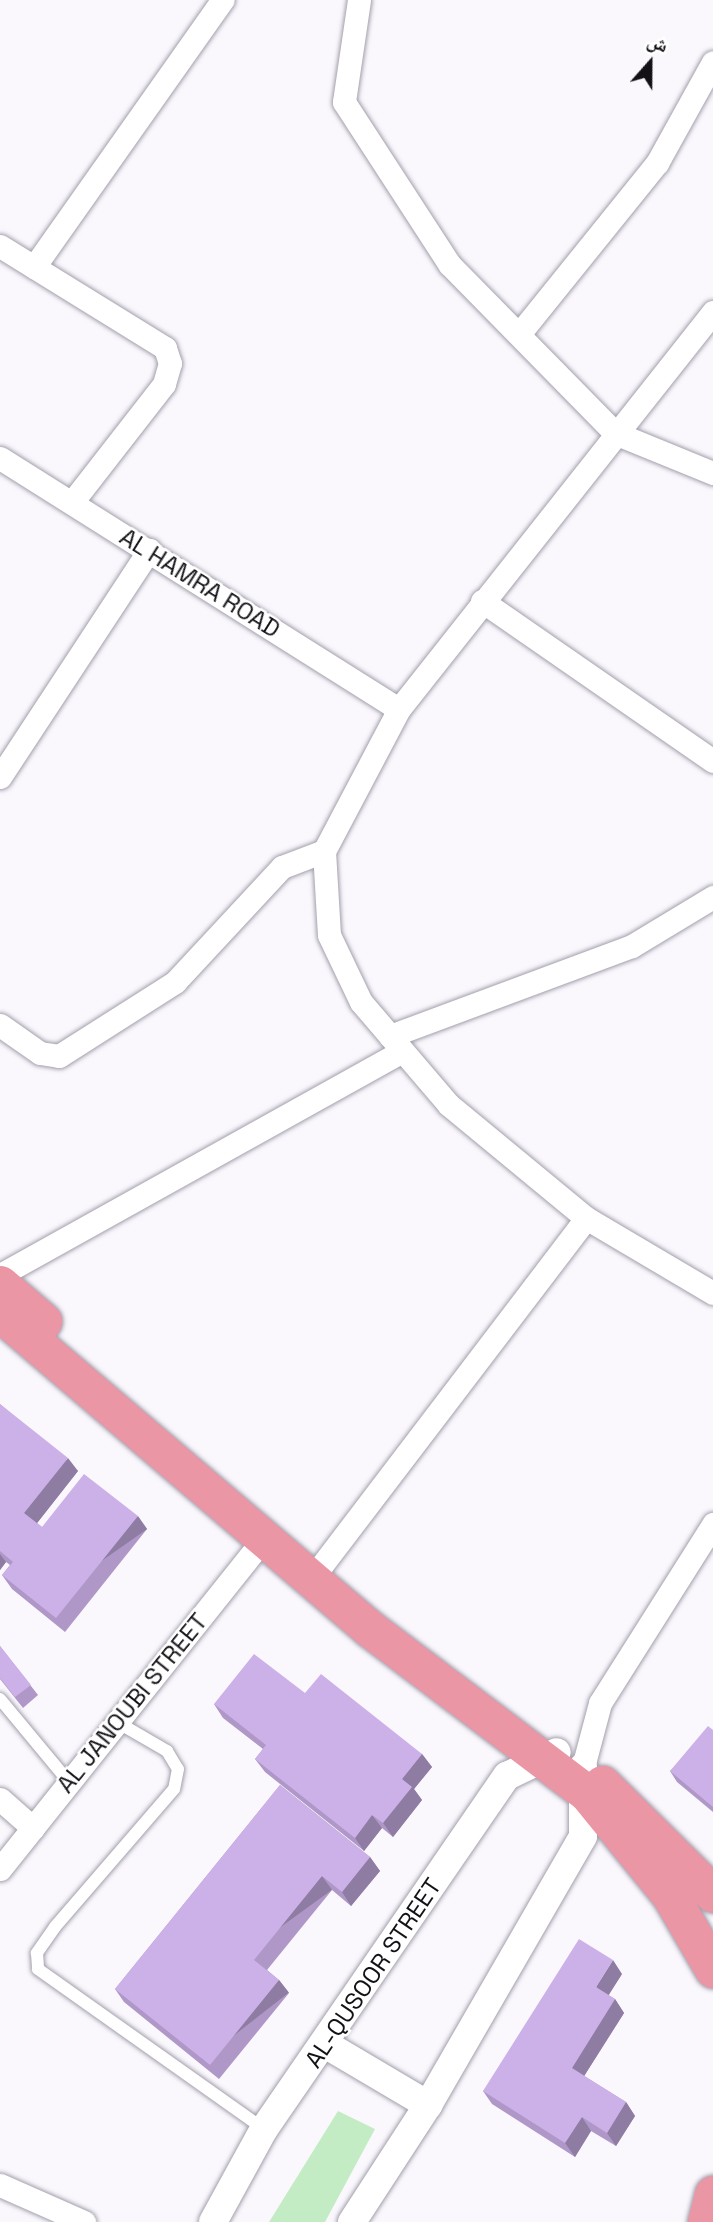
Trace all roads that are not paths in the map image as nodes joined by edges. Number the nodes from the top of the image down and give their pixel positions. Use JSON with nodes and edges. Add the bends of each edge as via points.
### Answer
{"nodes":[{"id":1,"x":222,"y":0,"type":"edge"},
{"id":2,"x":359,"y":0,"type":"edge"},
{"id":3,"x":713,"y":62,"type":"edge"},
{"id":4,"x":0,"y":246,"type":"edge"},
{"id":5,"x":34,"y":267,"type":"junction"},
{"id":6,"x":713,"y":312,"type":"edge"},
{"id":7,"x":519,"y":334,"type":"junction"},
{"id":8,"x":615,"y":432,"type":"junction"},
{"id":9,"x":0,"y":458,"type":"edge"},
{"id":10,"x":713,"y":473,"type":"edge"},
{"id":11,"x":72,"y":502,"type":"junction"},
{"id":12,"x":149,"y":550,"type":"junction"},
{"id":13,"x":482,"y":601,"type":"junction"},
{"id":14,"x":399,"y":709,"type":"junction"},
{"id":15,"x":713,"y":761,"type":"edge"},
{"id":16,"x":0,"y":777,"type":"edge"},
{"id":17,"x":324,"y":852,"type":"junction"},
{"id":18,"x":713,"y":898,"type":"edge"},
{"id":19,"x":0,"y":1025,"type":"edge"},
{"id":20,"x":396,"y":1043,"type":"junction"},
{"id":21,"x":586,"y":1218,"type":"junction"},
{"id":22,"x":0,"y":1275,"type":"edge"},
{"id":23,"x":0,"y":1283,"type":"edge"},
{"id":24,"x":713,"y":1293,"type":"edge"},
{"id":25,"x":0,"y":1313,"type":"edge"},
{"id":26,"x":713,"y":1524,"type":"edge"},
{"id":27,"x":264,"y":1538,"type":"junction"},
{"id":28,"x":322,"y":1565,"type":"junction"},
{"id":29,"x":0,"y":1699,"type":"edge"},
{"id":30,"x":117,"y":1722,"type":"junction"},
{"id":31,"x":568,"y":1768,"type":"junction"},
{"id":32,"x":69,"y":1782,"type":"junction"},
{"id":33,"x":0,"y":1799,"type":"edge"},
{"id":34,"x":33,"y":1828,"type":"junction"},
{"id":35,"x":0,"y":1869,"type":"edge"},
{"id":36,"x":713,"y":1894,"type":"edge"},
{"id":37,"x":713,"y":1969,"type":"edge"},
{"id":38,"x":325,"y":2044,"type":"junction"},
{"id":39,"x":428,"y":2105,"type":"junction"},
{"id":40,"x":264,"y":2129,"type":"junction"},
{"id":41,"x":0,"y":2185,"type":"edge"},
{"id":42,"x":713,"y":2194,"type":"edge"},
{"id":43,"x":83,"y":2222,"type":"edge"},
{"id":44,"x":213,"y":2222,"type":"edge"},
{"id":45,"x":352,"y":2222,"type":"edge"},
{"id":46,"x":706,"y":2222,"type":"edge"}],
"edges":[{"from":1,"to":5,"type":"street"},
{"from":2,"to":7,"type":"street","via":[[344,102],[450,265]]},
{"from":3,"to":7,"type":"street","via":[[657,163]]},
{"from":4,"to":5,"type":"street"},
{"from":5,"to":11,"type":"street","via":[[164,348],[170,363],[163,384]]},
{"from":6,"to":8,"type":"street"},
{"from":7,"to":8,"type":"street"},
{"from":8,"to":10,"type":"street"},
{"from":8,"to":13,"type":"street"},
{"from":9,"to":11,"type":"street","name":"AL HAMRA ROAD"},
{"from":11,"to":12,"type":"street","name":"AL HAMRA ROAD"},
{"from":12,"to":14,"type":"street","name":"AL HAMRA ROAD"},
{"from":12,"to":16,"type":"street"},
{"from":13,"to":14,"type":"street"},
{"from":13,"to":15,"type":"street"},
{"from":14,"to":17,"type":"street"},
{"from":17,"to":19,"type":"street","via":[[282,867],[175,982],[59,1056],[40,1053]]},
{"from":17,"to":20,"type":"street","via":[[329,935],[361,1002]]},
{"from":18,"to":20,"type":"street","via":[[632,946]]},
{"from":20,"to":21,"type":"street","via":[[449,1105]]},
{"from":20,"to":22,"type":"street"},
{"from":21,"to":24,"type":"street"},
{"from":21,"to":28,"type":"street"},
{"from":23,"to":28,"type":"main road"},
{"from":25,"to":27,"type":"main road"},
{"from":26,"to":31,"type":"street","via":[[600,1703]]},
{"from":27,"to":30,"type":"street","name":"AL JANOUBI STREET"},
{"from":27,"to":31,"type":"main road","via":[[370,1629]]},
{"from":28,"to":31,"type":"main road"},
{"from":29,"to":32,"type":"lane"},
{"from":30,"to":32,"type":"street","name":"AL JANOUBI STREET"},
{"from":30,"to":40,"type":"lane","via":[[167,1751],[178,1769],[174,1789],[55,1927],[37,1953],[38,1969]]},
{"from":31,"to":36,"type":"main road"},
{"from":31,"to":37,"type":"main road","via":[[670,1895]]},
{"from":31,"to":38,"type":"street","name":"AL-QUSOOR STREET","via":[[507,1776]]},
{"from":31,"to":39,"type":"street","via":[[583,1836]]},
{"from":32,"to":34,"type":"street","name":"AL JANOUBI STREET"},
{"from":33,"to":34,"type":"street"},
{"from":34,"to":35,"type":"street","name":"AL JANOUBI STREET"},
{"from":38,"to":39,"type":"street"},
{"from":38,"to":40,"type":"street","name":"AL-QUSOOR STREET"},
{"from":39,"to":45,"type":"street"},
{"from":40,"to":44,"type":"street","name":"AL-QUSOOR STREET"},
{"from":41,"to":43,"type":"street"},
{"from":42,"to":46,"type":"main road"}]}
